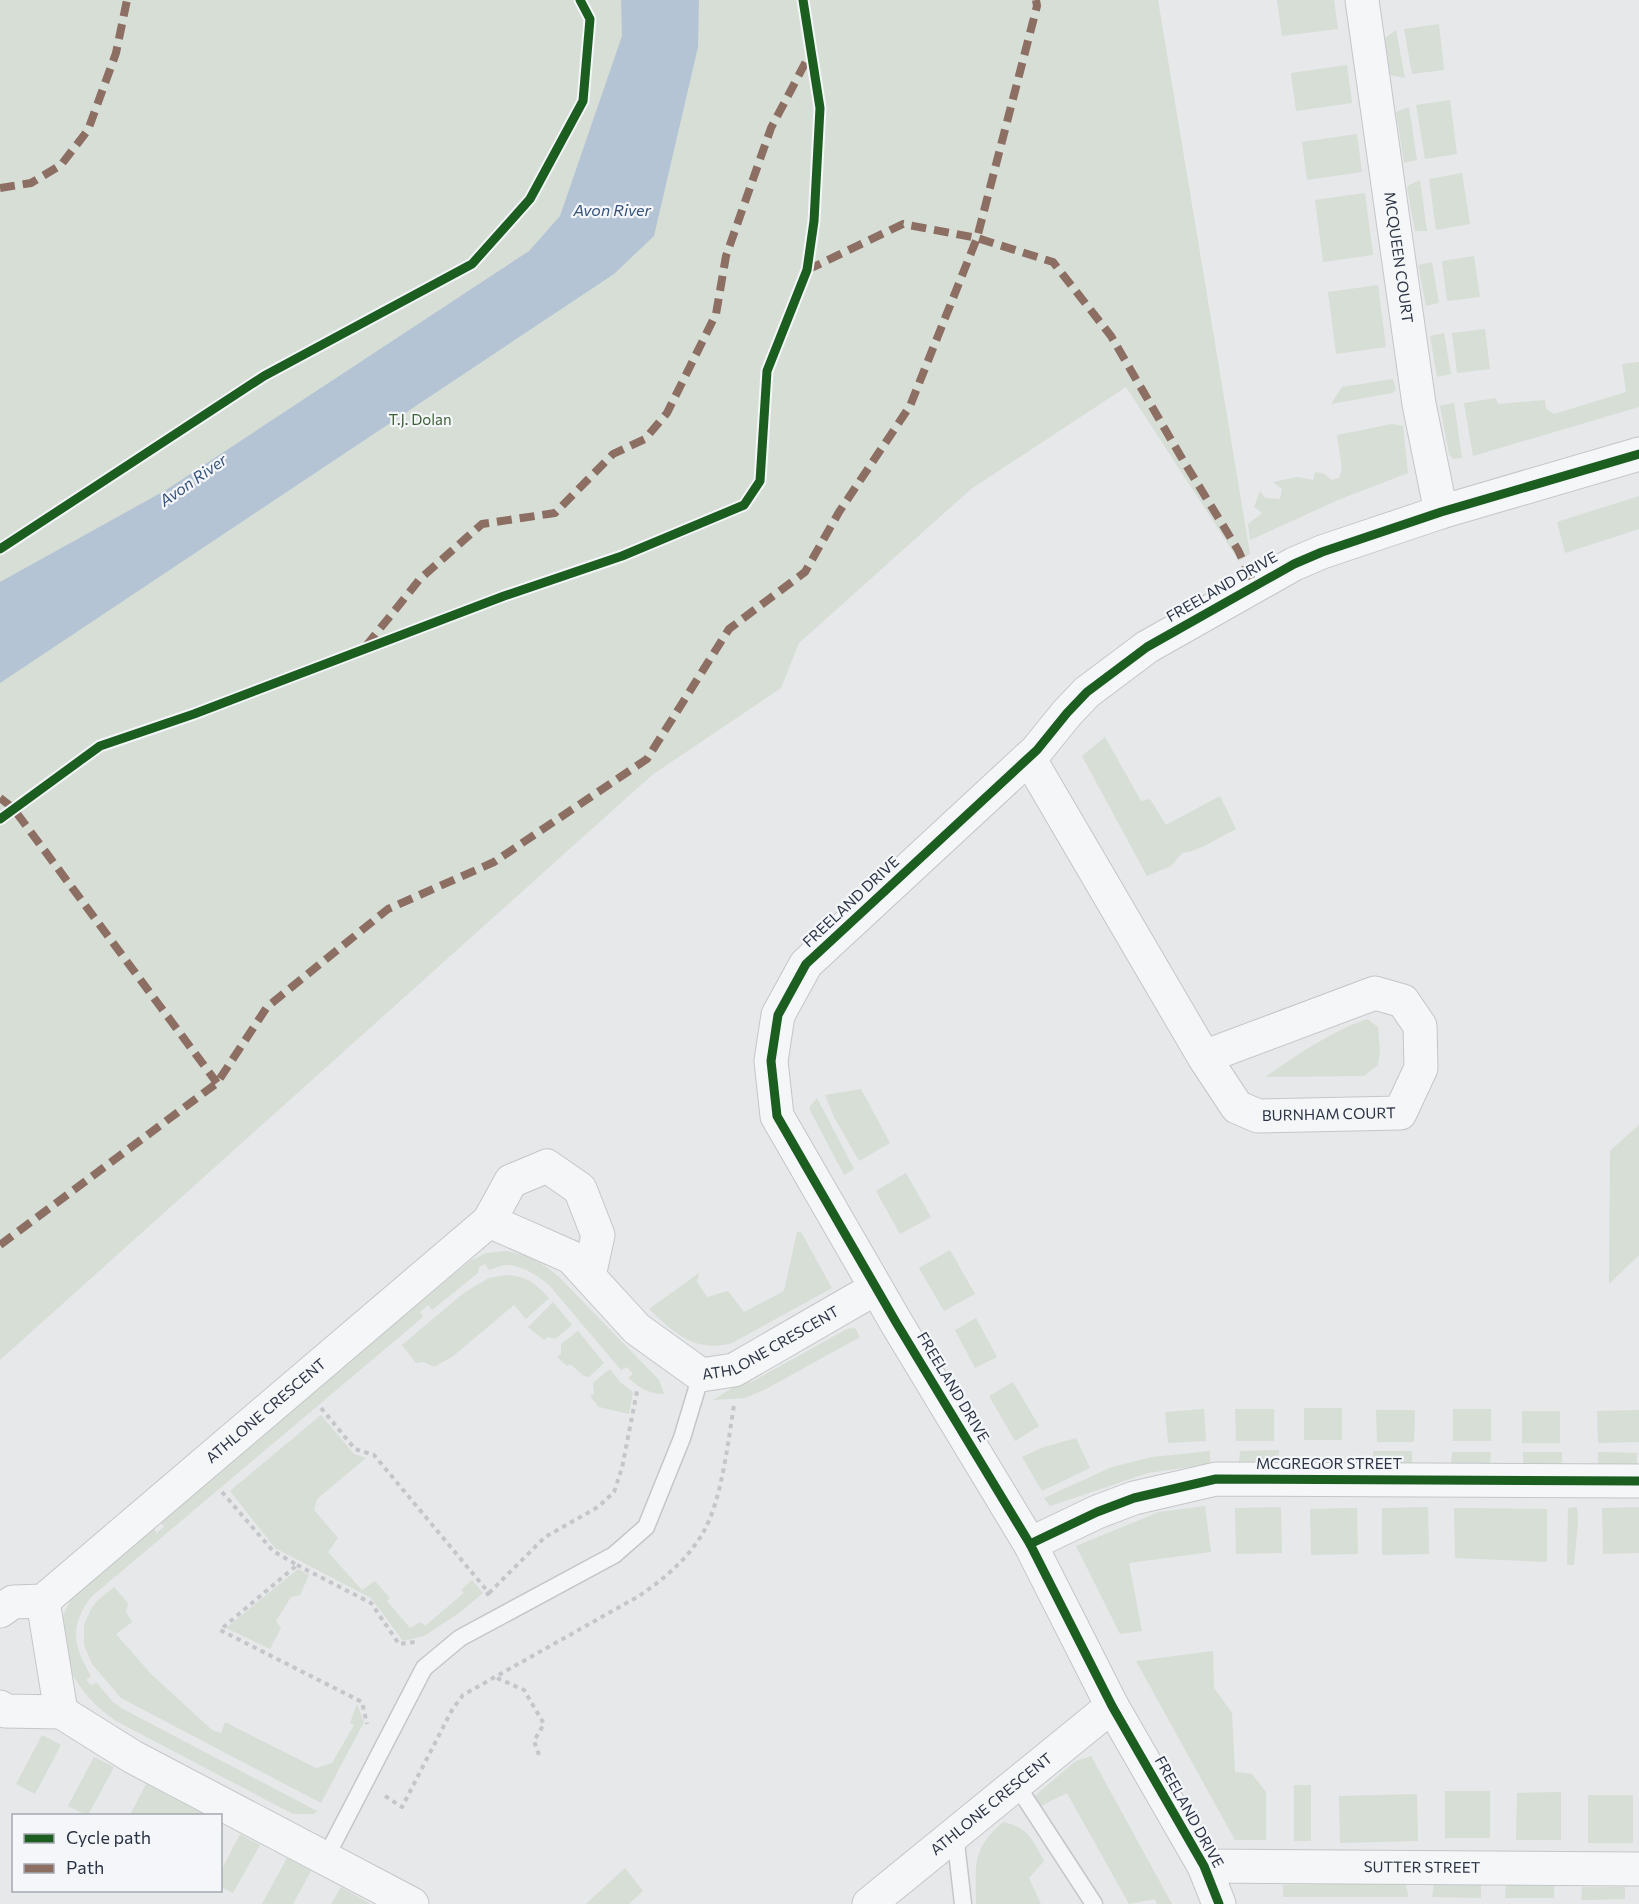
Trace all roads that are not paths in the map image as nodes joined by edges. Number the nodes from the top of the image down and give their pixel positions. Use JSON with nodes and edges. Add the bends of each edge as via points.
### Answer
{"nodes":[{"id":1,"x":1362,"y":0,"type":"edge"},
{"id":2,"x":1639,"y":454,"type":"edge"},
{"id":3,"x":1441,"y":512,"type":"junction"},
{"id":4,"x":1029,"y":758,"type":"junction"},
{"id":5,"x":1204,"y":1057,"type":"junction"},
{"id":6,"x":489,"y":1221,"type":"junction"},
{"id":7,"x":589,"y":1276,"type":"junction"},
{"id":8,"x":876,"y":1288,"type":"junction"},
{"id":9,"x":701,"y":1375,"type":"junction"},
{"id":10,"x":1639,"y":1481,"type":"edge"},
{"id":11,"x":1030,"y":1544,"type":"junction"},
{"id":12,"x":43,"y":1601,"type":"junction"},
{"id":13,"x":0,"y":1611,"type":"edge"},
{"id":14,"x":1112,"y":1706,"type":"junction"},
{"id":15,"x":0,"y":1707,"type":"edge"},
{"id":16,"x":61,"y":1712,"type":"junction"},
{"id":17,"x":1016,"y":1784,"type":"junction"},
{"id":18,"x":955,"y":1834,"type":"junction"},
{"id":19,"x":325,"y":1859,"type":"junction"},
{"id":20,"x":1204,"y":1866,"type":"junction"},
{"id":21,"x":1639,"y":1869,"type":"edge"},
{"id":22,"x":412,"y":1904,"type":"edge"},
{"id":23,"x":869,"y":1904,"type":"edge"},
{"id":24,"x":963,"y":1904,"type":"edge"},
{"id":25,"x":1094,"y":1904,"type":"edge"},
{"id":26,"x":1219,"y":1904,"type":"edge"}],
"edges":[{"from":1,"to":3,"type":"street","name":"MCQUEEN COURT","via":[[1419,404]]},
{"from":2,"to":3,"type":"street","name":"FREELAND DRIVE"},
{"from":3,"to":4,"type":"street","name":"FREELAND DRIVE","via":[[1294,564],[1147,647],[1087,692]]},
{"from":4,"to":5,"type":"street","name":"BURNHAM COURT"},
{"from":4,"to":8,"type":"street","name":"FREELAND DRIVE","via":[[806,964],[778,1016],[771,1062],[777,1116]]},
{"from":5,"to":5,"type":"street","name":"BURNHAM COURT","via":[[1375,993],[1403,1001],[1420,1026],[1421,1068],[1400,1113],[1258,1116],[1238,1107]]},
{"from":6,"to":7,"type":"street","name":"ATHLONE CRESCENT","via":[[571,1257]]},
{"from":6,"to":7,"type":"street","name":"ATHLONE CRESCENT","via":[[511,1181],[547,1166],[580,1189],[598,1235]]},
{"from":6,"to":12,"type":"street","name":"ATHLONE CRESCENT"},
{"from":7,"to":9,"type":"street","name":"ATHLONE CRESCENT","via":[[637,1329]]},
{"from":8,"to":9,"type":"street","name":"ATHLONE CRESCENT","via":[[734,1370]]},
{"from":8,"to":11,"type":"street","name":"FREELAND DRIVE"},
{"from":9,"to":19,"type":"lane","via":[[682,1438],[646,1527],[614,1555],[460,1638],[424,1668]]},
{"from":10,"to":11,"type":"street","name":"MCGREGOR STREET","via":[[1216,1479],[1134,1498]]},
{"from":11,"to":14,"type":"street","name":"FREELAND DRIVE"},
{"from":12,"to":13,"type":"street","via":[[13,1602]]},
{"from":12,"to":16,"type":"street"},
{"from":14,"to":17,"type":"street","name":"ATHLONE CRESCENT"},
{"from":14,"to":20,"type":"street","name":"FREELAND DRIVE"},
{"from":15,"to":16,"type":"street","via":[[5,1711]]},
{"from":16,"to":19,"type":"street","via":[[133,1757]]},
{"from":17,"to":18,"type":"street","name":"ATHLONE CRESCENT"},
{"from":17,"to":25,"type":"lane"},
{"from":18,"to":23,"type":"street","name":"ATHLONE CRESCENT"},
{"from":18,"to":24,"type":"lane"},
{"from":19,"to":22,"type":"street"},
{"from":20,"to":21,"type":"street","name":"SUTTER STREET"},
{"from":20,"to":26,"type":"street","name":"FREELAND DRIVE"}]}
